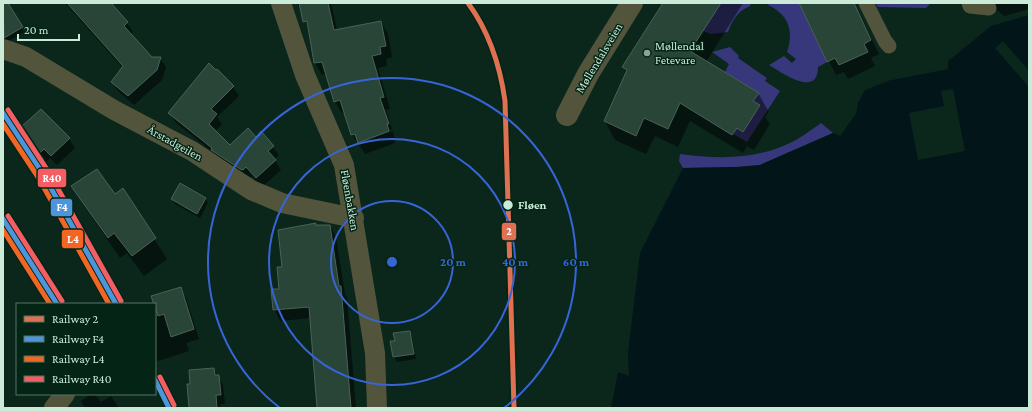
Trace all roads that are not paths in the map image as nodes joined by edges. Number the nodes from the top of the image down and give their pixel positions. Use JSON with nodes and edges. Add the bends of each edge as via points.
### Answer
{"nodes":[{"id":1,"x":281,"y":3,"type":"edge"},
{"id":2,"x":632,"y":3,"type":"edge"},
{"id":3,"x":866,"y":3,"type":"edge"},
{"id":4,"x":969,"y":3,"type":"edge"},
{"id":5,"x":989,"y":8,"type":"dead end"},
{"id":6,"x":889,"y":46,"type":"dead end"},
{"id":7,"x":3,"y":49,"type":"edge"},
{"id":8,"x":567,"y":114,"type":"dead end"},
{"id":9,"x":354,"y":218,"type":"junction"},
{"id":10,"x":64,"y":395,"type":"edge"},
{"id":11,"x":54,"y":408,"type":"edge"},
{"id":12,"x":377,"y":408,"type":"edge"}],
"edges":[{"from":1,"to":9,"type":"street","name":"Fløenbakken","via":[[305,75],[344,165]]},
{"from":2,"to":8,"type":"street","name":"Møllendalsveien","via":[[588,74]]},
{"from":3,"to":6,"type":"street"},
{"from":4,"to":5,"type":"street","via":[[970,6]]},
{"from":7,"to":9,"type":"street","name":"Årstadgeilen","via":[[26,57],[114,110],[192,151],[251,190],[282,203]]},
{"from":9,"to":12,"type":"street","name":"Fløenbakken","via":[[375,353]]},
{"from":10,"to":11,"type":"street"}]}
